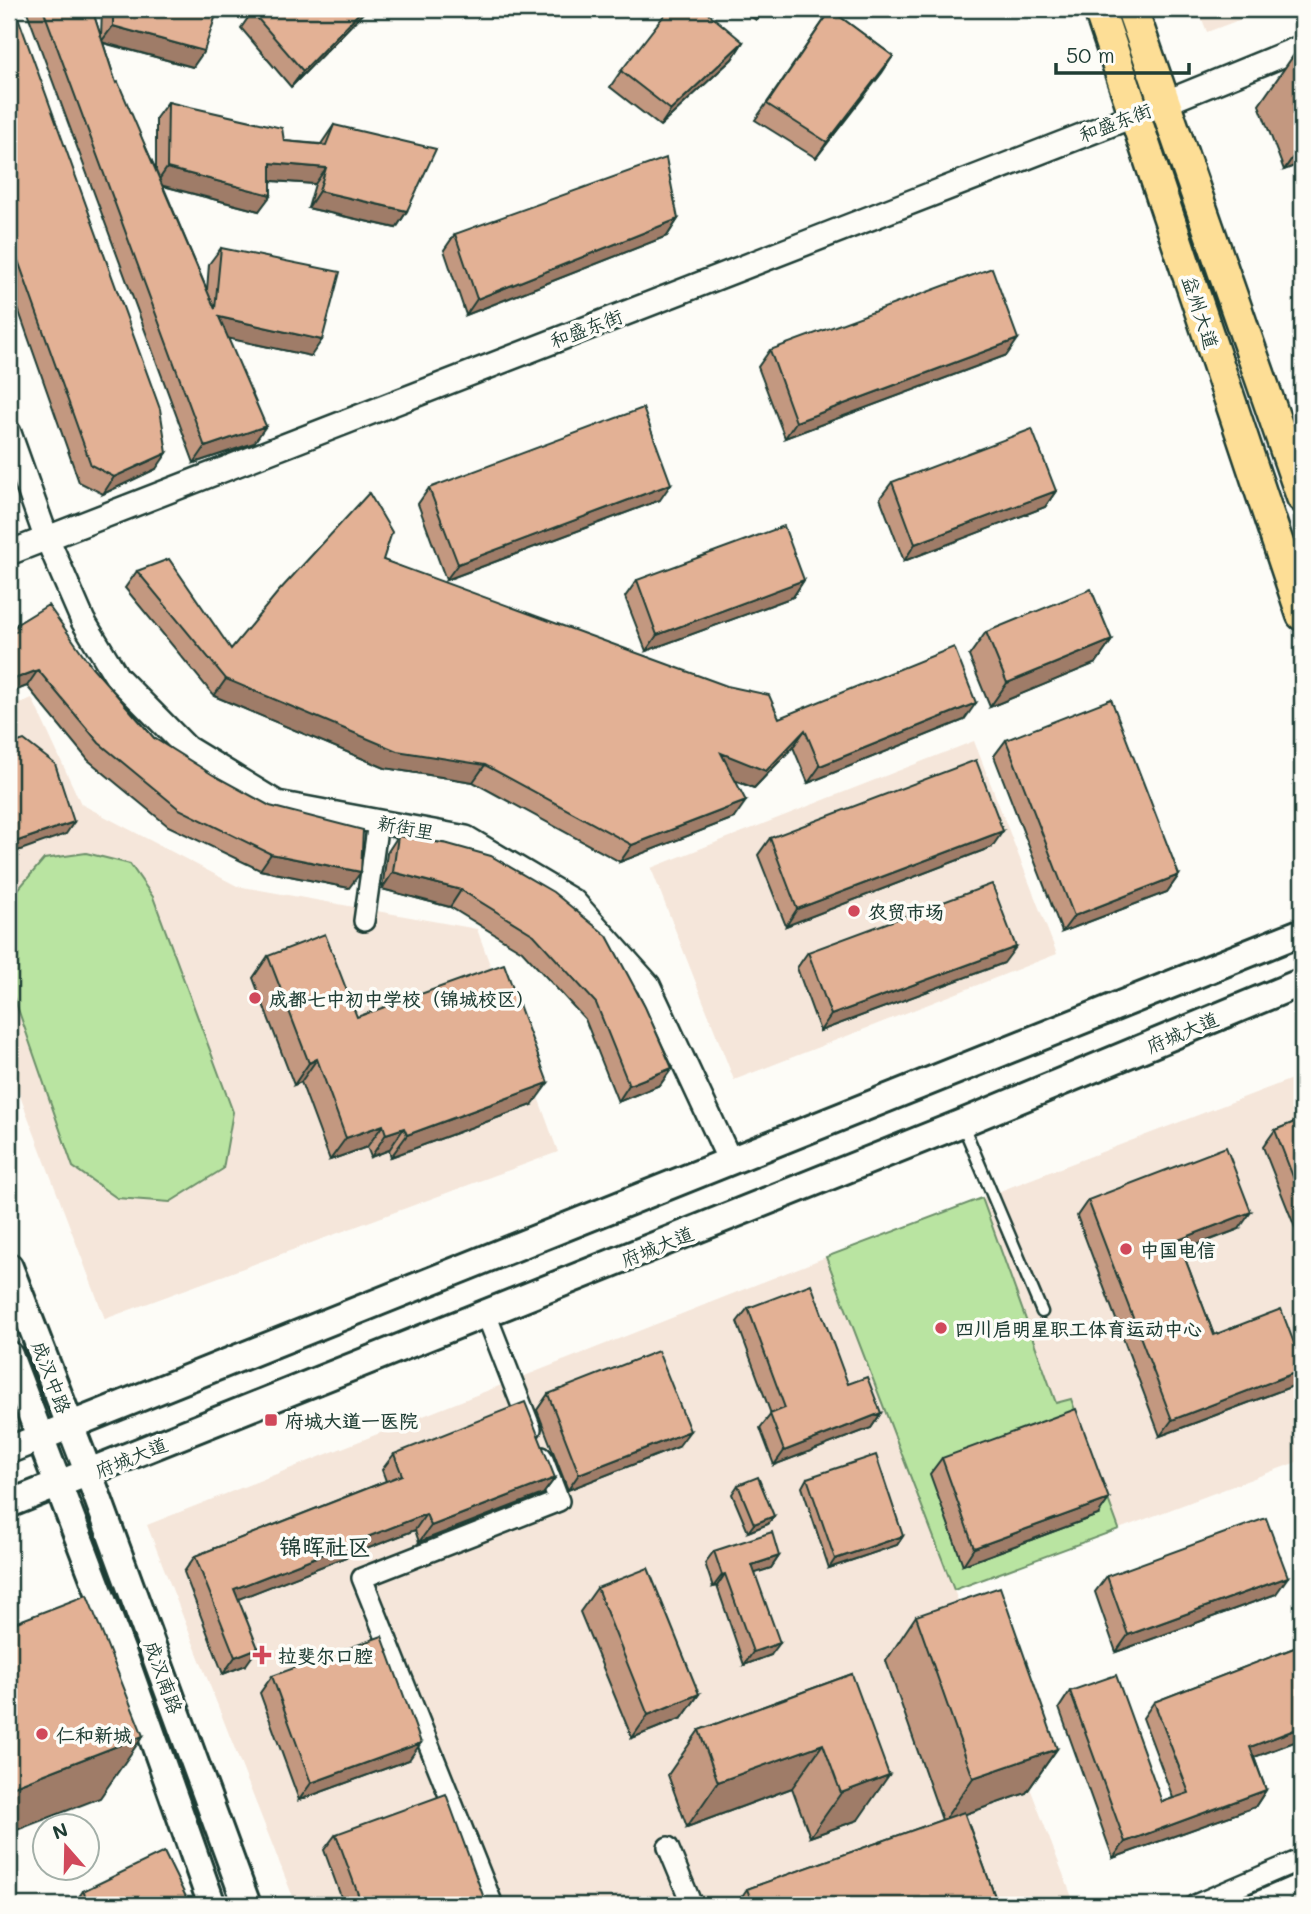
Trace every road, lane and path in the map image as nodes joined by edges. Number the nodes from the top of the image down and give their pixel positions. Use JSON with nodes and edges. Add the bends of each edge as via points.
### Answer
{"nodes":[{"id":1,"x":1099,"y":9,"type":"edge"},
{"id":2,"x":1132,"y":9,"type":"edge"},
{"id":3,"x":1302,"y":47,"type":"edge"},
{"id":4,"x":1164,"y":103,"type":"junction"},
{"id":5,"x":1135,"y":115,"type":"junction"},
{"id":6,"x":9,"y":433,"type":"edge"},
{"id":7,"x":1300,"y":482,"type":"edge"},
{"id":8,"x":46,"y":538,"type":"junction"},
{"id":9,"x":9,"y":553,"type":"edge"},
{"id":10,"x":1302,"y":615,"type":"edge"},
{"id":11,"x":378,"y":822,"type":"junction"},
{"id":12,"x":364,"y":921,"type":"dead end"},
{"id":13,"x":1302,"y":932,"type":"edge"},
{"id":14,"x":1302,"y":982,"type":"edge"},
{"id":15,"x":962,"y":1123,"type":"junction"},
{"id":16,"x":730,"y":1161,"type":"junction"},
{"id":17,"x":9,"y":1267,"type":"edge"},
{"id":18,"x":1042,"y":1312,"type":"dead end"},
{"id":19,"x":486,"y":1314,"type":"junction"},
{"id":20,"x":9,"y":1355,"type":"edge"},
{"id":21,"x":75,"y":1437,"type":"junction"},
{"id":22,"x":40,"y":1438,"type":"junction"},
{"id":23,"x":9,"y":1450,"type":"edge"},
{"id":24,"x":54,"y":1474,"type":"junction"},
{"id":25,"x":89,"y":1474,"type":"junction"},
{"id":26,"x":9,"y":1504,"type":"edge"},
{"id":27,"x":668,"y":1847,"type":"dead end"},
{"id":28,"x":1302,"y":1859,"type":"edge"},
{"id":29,"x":1302,"y":1883,"type":"edge"},
{"id":30,"x":212,"y":1905,"type":"edge"},
{"id":31,"x":247,"y":1905,"type":"edge"},
{"id":32,"x":493,"y":1905,"type":"edge"},
{"id":33,"x":692,"y":1905,"type":"edge"},
{"id":34,"x":1195,"y":1905,"type":"edge"},
{"id":35,"x":1251,"y":1905,"type":"edge"}],
"edges":[{"from":1,"to":5,"type":"main road","name":"益州大道"},
{"from":2,"to":4,"type":"main road","name":"益州大道"},
{"from":3,"to":4,"type":"street","name":"和盛东街"},
{"from":4,"to":5,"type":"street","name":"和盛东街"},
{"from":4,"to":7,"type":"main road","name":"益州大道"},
{"from":5,"to":8,"type":"street","name":"和盛东街"},
{"from":5,"to":10,"type":"main road","name":"益州大道"},
{"from":6,"to":8,"type":"street","name":"新街里"},
{"from":8,"to":9,"type":"street","name":"和盛东街"},
{"from":8,"to":11,"type":"street","name":"新街里","via":[[83,621],[117,677],[187,748],[277,803]]},
{"from":11,"to":12,"type":"street"},
{"from":11,"to":16,"type":"street","name":"新街里","via":[[466,838],[574,902],[648,985]]},
{"from":13,"to":16,"type":"main road"},
{"from":14,"to":15,"type":"main road","name":"府城大道"},
{"from":15,"to":18,"type":"lane"},
{"from":15,"to":19,"type":"main road","name":"府城大道"},
{"from":16,"to":21,"type":"main road"},
{"from":17,"to":21,"type":"main road","name":"成汉中路"},
{"from":19,"to":25,"type":"main road","name":"府城大道"},
{"from":19,"to":32,"type":"street","via":[[559,1501],[362,1578]]},
{"from":20,"to":22,"type":"main road","name":"成汉中路"},
{"from":21,"to":22,"type":"main road"},
{"from":21,"to":25,"type":"main road","name":"成汉南路"},
{"from":22,"to":23,"type":"main road"},
{"from":22,"to":24,"type":"main road","name":"成汉中路"},
{"from":24,"to":25,"type":"main road","name":"府城大道"},
{"from":24,"to":26,"type":"main road","name":"府城大道"},
{"from":24,"to":30,"type":"main road","name":"成汉南路"},
{"from":25,"to":31,"type":"main road","name":"成汉南路"},
{"from":27,"to":33,"type":"street"},
{"from":28,"to":34,"type":"street"},
{"from":29,"to":35,"type":"street"}]}
